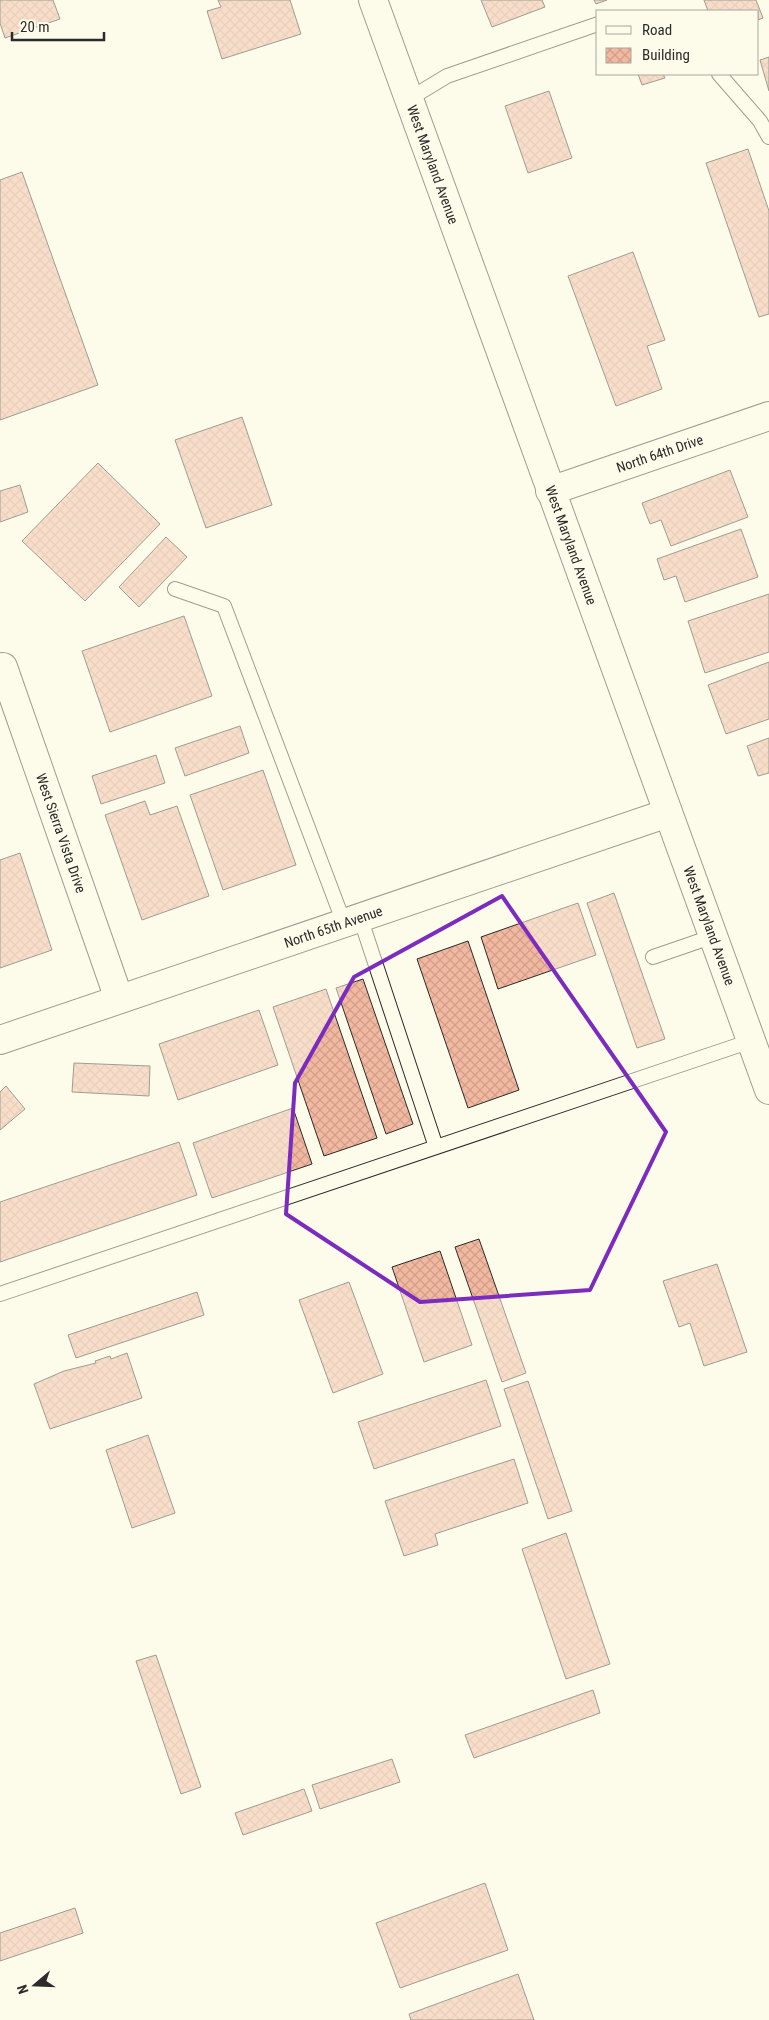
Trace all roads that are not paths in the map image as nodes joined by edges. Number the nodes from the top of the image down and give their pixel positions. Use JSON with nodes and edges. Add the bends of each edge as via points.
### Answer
{"nodes":[{"id":1,"x":373,"y":0,"type":"edge"},
{"id":2,"x":596,"y":25,"type":"edge"},
{"id":3,"x":720,"y":75,"type":"edge"},
{"id":4,"x":409,"y":99,"type":"junction"},
{"id":5,"x":769,"y":136,"type":"edge"},
{"id":6,"x":769,"y":416,"type":"edge"},
{"id":7,"x":550,"y":491,"type":"junction"},
{"id":8,"x":175,"y":589,"type":"dead end"},
{"id":9,"x":3,"y":667,"type":"dead end"},
{"id":10,"x":668,"y":813,"type":"junction"},
{"id":11,"x":352,"y":920,"type":"junction"},
{"id":12,"x":714,"y":936,"type":"junction"},
{"id":13,"x":654,"y":957,"type":"dead end"},
{"id":14,"x":119,"y":1000,"type":"junction"},
{"id":15,"x":0,"y":1040,"type":"edge"},
{"id":16,"x":751,"y":1041,"type":"junction"},
{"id":17,"x":769,"y":1090,"type":"edge"},
{"id":18,"x":436,"y":1147,"type":"junction"},
{"id":19,"x":0,"y":1294,"type":"edge"}],
"edges":[{"from":1,"to":4,"type":"street","name":"West Maryland Avenue"},
{"from":2,"to":4,"type":"lane","via":[[447,76]]},
{"from":3,"to":5,"type":"lane","via":[[760,120]]},
{"from":4,"to":7,"type":"street","name":"West Maryland Avenue"},
{"from":6,"to":7,"type":"street","name":"North 64th Drive"},
{"from":7,"to":10,"type":"street","name":"West Maryland Avenue"},
{"from":8,"to":11,"type":"lane","via":[[224,606]]},
{"from":9,"to":14,"type":"street","name":"West Sierra Vista Drive"},
{"from":10,"to":11,"type":"street","name":"North 65th Avenue"},
{"from":10,"to":12,"type":"street","name":"West Maryland Avenue"},
{"from":11,"to":14,"type":"street","name":"North 65th Avenue"},
{"from":11,"to":18,"type":"lane"},
{"from":12,"to":13,"type":"lane"},
{"from":12,"to":16,"type":"street","name":"West Maryland Avenue"},
{"from":14,"to":15,"type":"street","name":"North 65th Avenue"},
{"from":16,"to":17,"type":"street","name":"West Maryland Avenue"},
{"from":16,"to":18,"type":"lane"},
{"from":18,"to":19,"type":"lane"}]}
